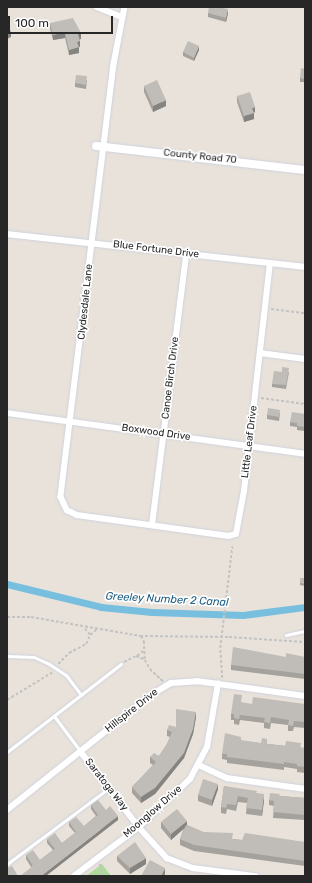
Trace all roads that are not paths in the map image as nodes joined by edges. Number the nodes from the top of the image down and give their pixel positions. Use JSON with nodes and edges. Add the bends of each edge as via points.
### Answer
{"nodes":[{"id":1,"x":97,"y":7,"type":"edge"},
{"id":2,"x":125,"y":7,"type":"edge"},
{"id":3,"x":122,"y":17,"type":"junction"},
{"id":4,"x":96,"y":146,"type":"dead end"},
{"id":5,"x":106,"y":147,"type":"junction"},
{"id":6,"x":305,"y":170,"type":"edge"},
{"id":7,"x":7,"y":234,"type":"edge"},
{"id":8,"x":92,"y":242,"type":"junction"},
{"id":9,"x":186,"y":254,"type":"junction"},
{"id":10,"x":270,"y":263,"type":"junction"},
{"id":11,"x":305,"y":267,"type":"edge"},
{"id":12,"x":260,"y":353,"type":"junction"},
{"id":13,"x":305,"y":360,"type":"edge"},
{"id":14,"x":7,"y":413,"type":"edge"},
{"id":15,"x":70,"y":422,"type":"junction"},
{"id":16,"x":164,"y":435,"type":"junction"},
{"id":17,"x":249,"y":446,"type":"junction"},
{"id":18,"x":305,"y":454,"type":"edge"},
{"id":19,"x":152,"y":525,"type":"junction"},
{"id":20,"x":305,"y":631,"type":"edge"},
{"id":21,"x":286,"y":635,"type":"dead end"},
{"id":22,"x":7,"y":656,"type":"edge"},
{"id":23,"x":121,"y":664,"type":"road end"},
{"id":24,"x":218,"y":684,"type":"junction"},
{"id":25,"x":81,"y":695,"type":"junction"},
{"id":26,"x":305,"y":696,"type":"edge"},
{"id":27,"x":54,"y":716,"type":"junction"},
{"id":28,"x":7,"y":752,"type":"edge"},
{"id":29,"x":81,"y":752,"type":"junction"},
{"id":30,"x":199,"y":765,"type":"junction"},
{"id":31,"x":109,"y":788,"type":"junction"},
{"id":32,"x":305,"y":789,"type":"edge"},
{"id":33,"x":7,"y":810,"type":"edge"},
{"id":34,"x":139,"y":827,"type":"junction"},
{"id":35,"x":7,"y":864,"type":"edge"},
{"id":36,"x":74,"y":876,"type":"edge"},
{"id":37,"x":255,"y":876,"type":"edge"}],
"edges":[{"from":1,"to":3,"type":"street"},
{"from":2,"to":3,"type":"street","name":"Clydesdale Lane"},
{"from":3,"to":5,"type":"street","name":"Clydesdale Lane"},
{"from":4,"to":5,"type":"street","name":"County Road 70"},
{"from":5,"to":6,"type":"street","name":"County Road 70"},
{"from":5,"to":8,"type":"street","name":"Clydesdale Lane"},
{"from":7,"to":8,"type":"street","name":"Blue Fortune Drive"},
{"from":8,"to":9,"type":"street","name":"Blue Fortune Drive"},
{"from":8,"to":15,"type":"street","name":"Clydesdale Lane"},
{"from":9,"to":10,"type":"street","name":"Blue Fortune Drive"},
{"from":9,"to":16,"type":"street","name":"Canoe Birch Drive"},
{"from":10,"to":11,"type":"street","name":"Blue Fortune Drive"},
{"from":10,"to":12,"type":"street","name":"Little Leaf Drive"},
{"from":12,"to":13,"type":"street"},
{"from":12,"to":17,"type":"street","name":"Little Leaf Drive"},
{"from":14,"to":15,"type":"street","name":"Boxwood Drive"},
{"from":15,"to":16,"type":"street","name":"Boxwood Drive"},
{"from":15,"to":19,"type":"street","name":"Clydesdale Lane","via":[[61,497],[67,510],[77,515]]},
{"from":16,"to":17,"type":"street","name":"Boxwood Drive"},
{"from":16,"to":19,"type":"street","name":"Canoe Birch Drive"},
{"from":17,"to":18,"type":"street","name":"Boxwood Drive"},
{"from":17,"to":19,"type":"street","name":"Little Leaf Drive","via":[[236,534],[229,536]]},
{"from":20,"to":21,"type":"lane"},
{"from":22,"to":25,"type":"lane","via":[[34,657],[50,664],[66,675]]},
{"from":23,"to":25,"type":"lane"},
{"from":24,"to":26,"type":"street","name":"Hillspire Drive"},
{"from":24,"to":29,"type":"street","name":"Hillspire Drive","via":[[184,681],[161,687]]},
{"from":24,"to":30,"type":"street","name":"Moonglow Drive","via":[[211,731]]},
{"from":25,"to":27,"type":"lane"},
{"from":27,"to":28,"type":"lane"},
{"from":27,"to":29,"type":"lane"},
{"from":29,"to":31,"type":"street","name":"Saratoga Way"},
{"from":29,"to":33,"type":"street","name":"Hillspire Drive"},
{"from":30,"to":32,"type":"street","via":[[227,778]]},
{"from":30,"to":34,"type":"street","name":"Moonglow Drive","via":[[180,791]]},
{"from":31,"to":34,"type":"street","name":"Saratoga Way"},
{"from":31,"to":35,"type":"lane"},
{"from":34,"to":36,"type":"street","name":"Moonglow Drive"},
{"from":34,"to":37,"type":"street","name":"Saratoga Way","via":[[157,849],[172,861],[193,868]]}]}
